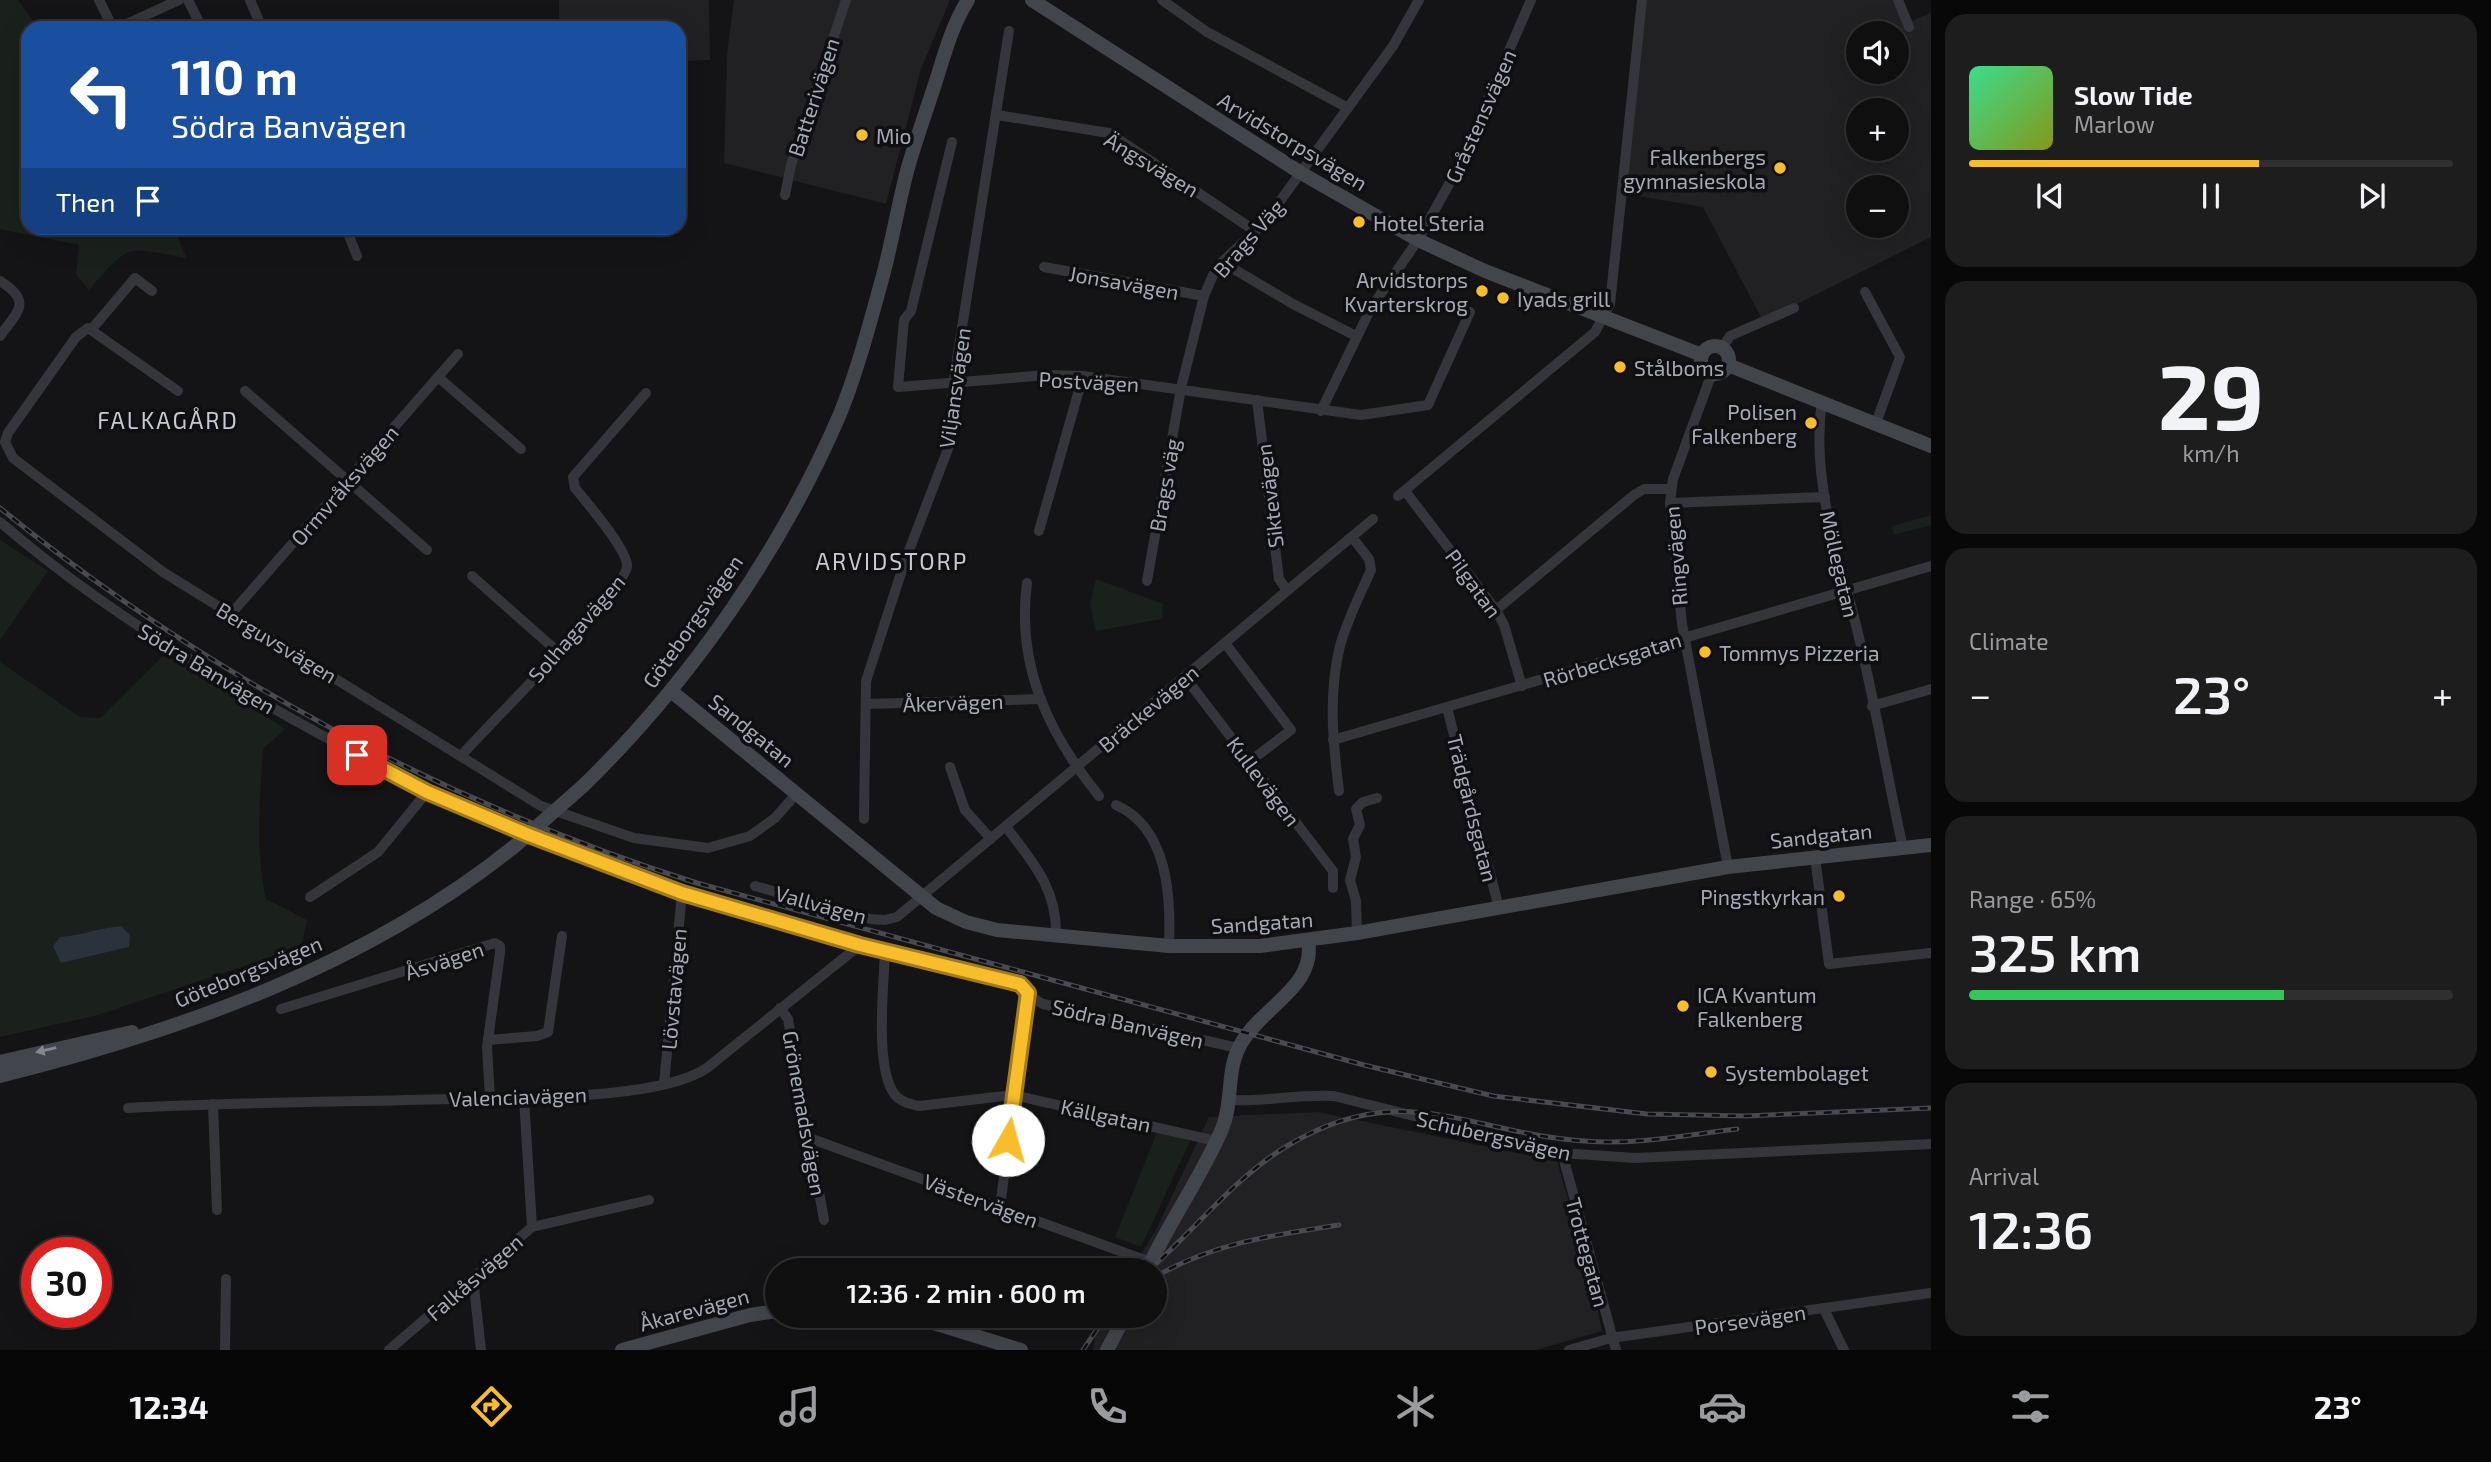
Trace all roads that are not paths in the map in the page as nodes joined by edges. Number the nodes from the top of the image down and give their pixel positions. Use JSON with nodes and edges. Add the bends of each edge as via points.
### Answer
{"nodes":[{"id":1,"x":99,"y":0,"type":"edge"},
{"id":2,"x":179,"y":0,"type":"edge"},
{"id":3,"x":188,"y":0,"type":"edge"},
{"id":4,"x":250,"y":0,"type":"edge"},
{"id":5,"x":846,"y":0,"type":"edge"},
{"id":6,"x":968,"y":0,"type":"edge"},
{"id":7,"x":1032,"y":0,"type":"edge"},
{"id":8,"x":1162,"y":0,"type":"edge"},
{"id":9,"x":1419,"y":0,"type":"edge"},
{"id":10,"x":1531,"y":0,"type":"edge"},
{"id":11,"x":1642,"y":0,"type":"edge"},
{"id":12,"x":1898,"y":0,"type":"edge"},
{"id":13,"x":1051,"y":5,"type":"edge"},
{"id":14,"x":110,"y":21,"type":"edge"},
{"id":15,"x":133,"y":21,"type":"edge"},
{"id":16,"x":198,"y":21,"type":"edge"},
{"id":17,"x":259,"y":21,"type":"edge"},
{"id":18,"x":1907,"y":21,"type":"edge"},
{"id":19,"x":1009,"y":30,"type":"dead end"},
{"id":20,"x":1348,"y":108,"type":"junction"},
{"id":21,"x":997,"y":115,"type":"junction"},
{"id":22,"x":952,"y":142,"type":"dead end"},
{"id":23,"x":1301,"y":173,"type":"junction"},
{"id":24,"x":785,"y":195,"type":"dead end"},
{"id":25,"x":1255,"y":232,"type":"junction"},
{"id":26,"x":349,"y":235,"type":"edge"},
{"id":27,"x":1418,"y":240,"type":"junction"},
{"id":28,"x":357,"y":256,"type":"dead end"},
{"id":29,"x":1222,"y":262,"type":"junction"},
{"id":30,"x":1044,"y":267,"type":"dead end"},
{"id":31,"x":0,"y":281,"type":"edge"},
{"id":32,"x":152,"y":291,"type":"dead end"},
{"id":33,"x":1865,"y":292,"type":"dead end"},
{"id":34,"x":1203,"y":296,"type":"junction"},
{"id":35,"x":1794,"y":308,"type":"dead end"},
{"id":36,"x":1470,"y":312,"type":"dead end"},
{"id":37,"x":1605,"y":317,"type":"junction"},
{"id":38,"x":91,"y":330,"type":"junction"},
{"id":39,"x":1356,"y":336,"type":"junction"},
{"id":40,"x":0,"y":337,"type":"edge"},
{"id":41,"x":1722,"y":348,"type":"junction"},
{"id":42,"x":458,"y":354,"type":"dead end"},
{"id":43,"x":1702,"y":355,"type":"junction"},
{"id":44,"x":1728,"y":365,"type":"junction"},
{"id":45,"x":1712,"y":373,"type":"junction"},
{"id":46,"x":1083,"y":376,"type":"junction"},
{"id":47,"x":438,"y":377,"type":"junction"},
{"id":48,"x":953,"y":384,"type":"junction"},
{"id":49,"x":1181,"y":388,"type":"junction"},
{"id":50,"x":177,"y":391,"type":"dead end"},
{"id":51,"x":245,"y":391,"type":"dead end"},
{"id":52,"x":646,"y":393,"type":"dead end"},
{"id":53,"x":1257,"y":400,"type":"junction"},
{"id":54,"x":1822,"y":402,"type":"junction"},
{"id":55,"x":1321,"y":411,"type":"junction"},
{"id":56,"x":1876,"y":423,"type":"junction"},
{"id":57,"x":1931,"y":446,"type":"edge"},
{"id":58,"x":521,"y":449,"type":"dead end"},
{"id":59,"x":348,"y":480,"type":"junction"},
{"id":60,"x":1670,"y":489,"type":"junction"},
{"id":61,"x":1825,"y":497,"type":"junction"},
{"id":62,"x":1670,"y":503,"type":"junction"},
{"id":63,"x":1373,"y":519,"type":"dead end"},
{"id":64,"x":0,"y":522,"type":"edge"},
{"id":65,"x":1039,"y":531,"type":"dead end"},
{"id":66,"x":1352,"y":537,"type":"junction"},
{"id":67,"x":427,"y":550,"type":"dead end"},
{"id":68,"x":1931,"y":566,"type":"edge"},
{"id":69,"x":472,"y":576,"type":"dead end"},
{"id":70,"x":1147,"y":581,"type":"dead end"},
{"id":71,"x":1027,"y":583,"type":"dead end"},
{"id":72,"x":1287,"y":590,"type":"junction"},
{"id":73,"x":1846,"y":591,"type":"junction"},
{"id":74,"x":1496,"y":610,"type":"junction"},
{"id":75,"x":230,"y":615,"type":"junction"},
{"id":76,"x":1684,"y":637,"type":"junction"},
{"id":77,"x":1225,"y":643,"type":"junction"},
{"id":78,"x":558,"y":652,"type":"junction"},
{"id":79,"x":1185,"y":677,"type":"junction"},
{"id":80,"x":1522,"y":686,"type":"junction"},
{"id":81,"x":1931,"y":689,"type":"edge"},
{"id":82,"x":671,"y":691,"type":"junction"},
{"id":83,"x":1041,"y":699,"type":"junction"},
{"id":84,"x":866,"y":705,"type":"junction"},
{"id":85,"x":1872,"y":706,"type":"junction"},
{"id":86,"x":1447,"y":708,"type":"junction"},
{"id":87,"x":1333,"y":740,"type":"junction"},
{"id":88,"x":461,"y":756,"type":"junction"},
{"id":89,"x":1250,"y":762,"type":"junction"},
{"id":90,"x":950,"y":767,"type":"dead end"},
{"id":91,"x":1077,"y":768,"type":"junction"},
{"id":92,"x":1339,"y":791,"type":"dead end"},
{"id":93,"x":427,"y":792,"type":"junction"},
{"id":94,"x":797,"y":793,"type":"junction"},
{"id":95,"x":1099,"y":796,"type":"dead end"},
{"id":96,"x":1377,"y":799,"type":"dead end"},
{"id":97,"x":1116,"y":805,"type":"dead end"},
{"id":98,"x":864,"y":819,"type":"dead end"},
{"id":99,"x":1006,"y":827,"type":"junction"},
{"id":100,"x":991,"y":839,"type":"junction"},
{"id":101,"x":1931,"y":845,"type":"edge"},
{"id":102,"x":1903,"y":848,"type":"junction"},
{"id":103,"x":1815,"y":857,"type":"junction"},
{"id":104,"x":1728,"y":867,"type":"junction"},
{"id":105,"x":755,"y":886,"type":"dead end"},
{"id":106,"x":1333,"y":888,"type":"dead end"},
{"id":107,"x":682,"y":893,"type":"junction"},
{"id":108,"x":310,"y":897,"type":"dead end"},
{"id":109,"x":922,"y":897,"type":"junction"},
{"id":110,"x":1499,"y":908,"type":"junction"},
{"id":111,"x":1357,"y":933,"type":"junction"},
{"id":112,"x":562,"y":936,"type":"dead end"},
{"id":113,"x":1056,"y":937,"type":"junction"},
{"id":114,"x":1308,"y":940,"type":"junction"},
{"id":115,"x":860,"y":945,"type":"junction"},
{"id":116,"x":1169,"y":946,"type":"junction"},
{"id":117,"x":885,"y":950,"type":"junction"},
{"id":118,"x":1931,"y":953,"type":"edge"},
{"id":119,"x":1028,"y":993,"type":"junction"},
{"id":120,"x":780,"y":1008,"type":"junction"},
{"id":121,"x":281,"y":1009,"type":"dead end"},
{"id":122,"x":161,"y":1027,"type":"junction"},
{"id":123,"x":488,"y":1040,"type":"junction"},
{"id":124,"x":1238,"y":1048,"type":"junction"},
{"id":125,"x":0,"y":1062,"type":"edge"},
{"id":126,"x":0,"y":1076,"type":"edge"},
{"id":127,"x":664,"y":1084,"type":"junction"},
{"id":128,"x":1013,"y":1096,"type":"junction"},
{"id":129,"x":490,"y":1098,"type":"junction"},
{"id":130,"x":524,"y":1098,"type":"junction"},
{"id":131,"x":1228,"y":1100,"type":"junction"},
{"id":132,"x":213,"y":1104,"type":"junction"},
{"id":133,"x":128,"y":1108,"type":"dead end"},
{"id":134,"x":811,"y":1139,"type":"junction"},
{"id":135,"x":1216,"y":1141,"type":"junction"},
{"id":136,"x":1931,"y":1144,"type":"edge"},
{"id":137,"x":1562,"y":1153,"type":"junction"},
{"id":138,"x":649,"y":1200,"type":"dead end"},
{"id":139,"x":1000,"y":1207,"type":"junction"},
{"id":140,"x":217,"y":1210,"type":"dead end"},
{"id":141,"x":824,"y":1220,"type":"dead end"},
{"id":142,"x":533,"y":1227,"type":"junction"},
{"id":143,"x":1128,"y":1258,"type":"edge"},
{"id":144,"x":1152,"y":1258,"type":"edge"},
{"id":145,"x":226,"y":1279,"type":"dead end"},
{"id":146,"x":469,"y":1282,"type":"junction"},
{"id":147,"x":1931,"y":1293,"type":"edge"},
{"id":148,"x":1824,"y":1309,"type":"junction"},
{"id":149,"x":765,"y":1313,"type":"edge"},
{"id":150,"x":950,"y":1328,"type":"edge"},
{"id":151,"x":1119,"y":1328,"type":"edge"},
{"id":152,"x":1611,"y":1338,"type":"junction"},
{"id":153,"x":225,"y":1350,"type":"edge"},
{"id":154,"x":388,"y":1350,"type":"edge"},
{"id":155,"x":481,"y":1350,"type":"edge"},
{"id":156,"x":622,"y":1350,"type":"edge"},
{"id":157,"x":1021,"y":1350,"type":"edge"},
{"id":158,"x":1107,"y":1350,"type":"edge"},
{"id":159,"x":1569,"y":1350,"type":"edge"},
{"id":160,"x":1616,"y":1350,"type":"edge"},
{"id":161,"x":1844,"y":1350,"type":"edge"}],
"edges":[{"from":1,"to":14,"type":"street"},
{"from":2,"to":15,"type":"street"},
{"from":3,"to":16,"type":"street"},
{"from":4,"to":17,"type":"street"},
{"from":5,"to":24,"type":"street","name":"Batterivägen","via":[[790,166]]},
{"from":6,"to":82,"type":"main road","name":"Göteborgsvägen","via":[[951,37],[909,165],[881,282],[841,411],[798,501],[743,590]]},
{"from":7,"to":13,"type":"main road","name":"Arvidstorpsvägen"},
{"from":8,"to":20,"type":"street","via":[[1207,32]]},
{"from":9,"to":20,"type":"street","name":"Brags Väg","via":[[1393,46]]},
{"from":10,"to":27,"type":"street","name":"Gråstensvägen","via":[[1458,168]]},
{"from":11,"to":37,"type":"street","via":[[1617,254]]},
{"from":12,"to":18,"type":"street"},
{"from":13,"to":23,"type":"main road","name":"Arvidstorpsvägen"},
{"from":19,"to":21,"type":"street","name":"Viljansvägen"},
{"from":20,"to":23,"type":"street","name":"Brags Väg"},
{"from":21,"to":25,"type":"street","name":"Ängsvägen","via":[[1109,133]]},
{"from":21,"to":48,"type":"street","name":"Viljansvägen"},
{"from":22,"to":48,"type":"street","name":"Postvägen","via":[[911,311],[904,320],[898,387]]},
{"from":23,"to":25,"type":"street","name":"Brags Väg"},
{"from":23,"to":27,"type":"main road","name":"Arvidstorpsvägen"},
{"from":25,"to":29,"type":"street","name":"Brags Väg"},
{"from":26,"to":28,"type":"street"},
{"from":27,"to":37,"type":"main road","name":"Arvidstorpsvägen"},
{"from":27,"to":39,"type":"street","name":"Gråstensvägen"},
{"from":29,"to":34,"type":"street","name":"Brags Väg"},
{"from":29,"to":39,"type":"street"},
{"from":30,"to":34,"type":"street","name":"Jonsavägen"},
{"from":31,"to":40,"type":"street","via":[[18,293],[21,302]]},
{"from":32,"to":38,"type":"street","via":[[135,278]]},
{"from":33,"to":56,"type":"street","via":[[1900,357]]},
{"from":34,"to":49,"type":"street","name":"Brags Väg"},
{"from":35,"to":41,"type":"street","via":[[1730,335]]},
{"from":36,"to":55,"type":"street","name":"Postvägen","via":[[1428,405],[1361,415]]},
{"from":37,"to":43,"type":"main road","name":"Arvidstorpsvägen"},
{"from":37,"to":74,"type":"street","name":"Pilgatan","via":[[1595,332],[1402,494]]},
{"from":38,"to":50,"type":"street"},
{"from":38,"to":75,"type":"street","name":"Berguvsvägen","via":[[76,337],[8,433],[7,449],[90,519]]},
{"from":39,"to":55,"type":"street","name":"Gråstensvägen"},
{"from":41,"to":43,"type":"main road","via":[[1708,348]]},
{"from":41,"to":44,"type":"main road"},
{"from":42,"to":47,"type":"street","name":"Ormvråksvägen"},
{"from":43,"to":45,"type":"main road","via":[[1704,369]]},
{"from":44,"to":45,"type":"main road","via":[[1720,373]]},
{"from":44,"to":54,"type":"main road"},
{"from":45,"to":60,"type":"street","name":"Ringvägen"},
{"from":46,"to":48,"type":"street","name":"Postvägen"},
{"from":46,"to":49,"type":"street","name":"Postvägen"},
{"from":46,"to":65,"type":"street"},
{"from":47,"to":58,"type":"street"},
{"from":47,"to":59,"type":"street","name":"Ormvråksvägen"},
{"from":48,"to":84,"type":"street","name":"Viljansvägen","via":[[951,441],[875,648],[866,681]]},
{"from":49,"to":53,"type":"street","name":"Postvägen"},
{"from":49,"to":70,"type":"street","name":"Brags väg"},
{"from":51,"to":59,"type":"street"},
{"from":52,"to":78,"type":"street","name":"Solhagavägen","via":[[573,477],[575,488],[625,556],[627,567],[620,583]]},
{"from":53,"to":55,"type":"street","name":"Postvägen"},
{"from":53,"to":72,"type":"street","name":"Siktevägen","via":[[1279,579]]},
{"from":54,"to":56,"type":"main road"},
{"from":54,"to":61,"type":"street","name":"Möllegatan","via":[[1819,418]]},
{"from":56,"to":57,"type":"main road"},
{"from":59,"to":67,"type":"street"},
{"from":59,"to":75,"type":"street","name":"Ormvråksvägen"},
{"from":60,"to":62,"type":"street","name":"Ringvägen"},
{"from":60,"to":74,"type":"street","via":[[1644,489],[1634,495]]},
{"from":61,"to":62,"type":"street"},
{"from":61,"to":73,"type":"street","name":"Möllegatan"},
{"from":62,"to":76,"type":"street","name":"Ringvägen"},
{"from":63,"to":66,"type":"street","name":"Bräckevägen"},
{"from":64,"to":93,"type":"street","name":"Södra Banvägen","via":[[94,598],[191,661]]},
{"from":66,"to":72,"type":"street","name":"Bräckevägen"},
{"from":66,"to":87,"type":"street","via":[[1369,559],[1371,570],[1340,646]]},
{"from":68,"to":73,"type":"street","name":"Rörbecksgatan"},
{"from":69,"to":78,"type":"street"},
{"from":71,"to":83,"type":"street","via":[[1023,625],[1034,687]]},
{"from":72,"to":77,"type":"street","name":"Bräckevägen"},
{"from":73,"to":76,"type":"street","name":"Rörbecksgatan"},
{"from":73,"to":85,"type":"street","name":"Möllegatan"},
{"from":74,"to":80,"type":"street","name":"Pilgatan"},
{"from":75,"to":88,"type":"street","name":"Berguvsvägen"},
{"from":76,"to":80,"type":"street","name":"Rörbecksgatan"},
{"from":76,"to":104,"type":"street","name":"Ringvägen"},
{"from":77,"to":79,"type":"street","name":"Bräckevägen"},
{"from":77,"to":89,"type":"street","via":[[1291,730]]},
{"from":78,"to":88,"type":"street","name":"Solhagavägen"},
{"from":79,"to":89,"type":"street","name":"Kullevägen"},
{"from":79,"to":91,"type":"street","name":"Bräckevägen"},
{"from":80,"to":86,"type":"street","name":"Rörbecksgatan"},
{"from":81,"to":85,"type":"street"},
{"from":82,"to":94,"type":"main road","name":"Sandgatan"},
{"from":82,"to":122,"type":"main road","name":"Göteborgsvägen","bridge":true,"via":[[583,786],[456,891],[356,949],[235,1003]]},
{"from":83,"to":84,"type":"street","name":"Åkervägen"},
{"from":83,"to":91,"type":"street"},
{"from":84,"to":98,"type":"street","name":"Viljansvägen"},
{"from":85,"to":102,"type":"street","name":"Möllegatan"},
{"from":86,"to":87,"type":"street","name":"Rörbecksgatan"},
{"from":86,"to":110,"type":"street","name":"Trädgårdsgatan"},
{"from":87,"to":92,"type":"street"},
{"from":88,"to":94,"type":"street","name":"Berguvsvägen","via":[[541,806],[634,838],[677,846],[708,848],[750,836],[775,818]]},
{"from":89,"to":106,"type":"street","name":"Kullevägen","via":[[1333,871]]},
{"from":90,"to":100,"type":"street","via":[[965,810]]},
{"from":91,"to":95,"type":"street"},
{"from":91,"to":99,"type":"street","name":"Bräckevägen"},
{"from":93,"to":107,"type":"street","name":"Södra Banvägen","via":[[548,844]]},
{"from":93,"to":108,"type":"street","via":[[378,852]]},
{"from":94,"to":109,"type":"main road","name":"Sandgatan"},
{"from":96,"to":111,"type":"street","via":[[1356,809],[1360,824],[1353,839],[1356,857],[1350,880]]},
{"from":97,"to":116,"type":"street","via":[[1134,812],[1162,864],[1170,908]]},
{"from":99,"to":100,"type":"street","name":"Bräckevägen"},
{"from":99,"to":113,"type":"street","via":[[1044,877],[1052,895]]},
{"from":100,"to":109,"type":"street","name":"Bräckevägen"},
{"from":101,"to":102,"type":"main road","name":"Sandgatan"},
{"from":102,"to":103,"type":"main road","name":"Sandgatan"},
{"from":103,"to":104,"type":"main road","name":"Sandgatan"},
{"from":103,"to":118,"type":"street","via":[[1829,964]]},
{"from":104,"to":110,"type":"main road","name":"Sandgatan"},
{"from":105,"to":109,"type":"street","name":"Vallvägen","via":[[885,920],[910,909]]},
{"from":107,"to":115,"type":"street","name":"Södra Banvägen"},
{"from":107,"to":127,"type":"street","name":"Lövstavägen"},
{"from":109,"to":113,"type":"main road","name":"Sandgatan","via":[[967,922]]},
{"from":110,"to":111,"type":"main road","name":"Sandgatan"},
{"from":111,"to":114,"type":"main road","name":"Sandgatan"},
{"from":112,"to":123,"type":"street","via":[[548,1032]]},
{"from":113,"to":116,"type":"main road","name":"Sandgatan"},
{"from":114,"to":116,"type":"main road","name":"Sandgatan","via":[[1215,948]]},
{"from":114,"to":124,"type":"main road","via":[[1311,960],[1305,974],[1254,1025]]},
{"from":115,"to":117,"type":"street","name":"Södra Banvägen"},
{"from":115,"to":120,"type":"street","name":"Valenciavägen"},
{"from":117,"to":119,"type":"street","name":"Södra Banvägen","via":[[1020,984]]},
{"from":117,"to":128,"type":"street","name":"Källgatan","via":[[884,1061],[896,1096],[919,1106]]},
{"from":119,"to":124,"type":"street","name":"Södra Banvägen","via":[[1043,1004]]},
{"from":119,"to":128,"type":"street"},
{"from":120,"to":127,"type":"street","name":"Valenciavägen","via":[[697,1075]]},
{"from":120,"to":134,"type":"street","name":"Grönemadsvägen","via":[[788,1019]]},
{"from":121,"to":123,"type":"street","name":"Åsvägen","via":[[495,943],[500,953]]},
{"from":122,"to":125,"type":"main road","name":"Göteborgsvägen","one_way":true},
{"from":122,"to":126,"type":"main road","name":"Göteborgsvägen","via":[[108,1047]]},
{"from":123,"to":129,"type":"street","name":"Åsvägen"},
{"from":124,"to":131,"type":"main road"},
{"from":127,"to":130,"type":"street","name":"Valenciavägen"},
{"from":128,"to":135,"type":"street","name":"Källgatan"},
{"from":128,"to":139,"type":"street"},
{"from":129,"to":130,"type":"street","name":"Valenciavägen"},
{"from":129,"to":132,"type":"street","name":"Valenciavägen"},
{"from":130,"to":142,"type":"street"},
{"from":131,"to":135,"type":"main road"},
{"from":131,"to":137,"type":"street","name":"Schubergsvägen","via":[[1334,1096]]},
{"from":132,"to":133,"type":"street","name":"Valenciavägen"},
{"from":132,"to":140,"type":"street"},
{"from":134,"to":139,"type":"street","name":"Västervägen"},
{"from":134,"to":141,"type":"street","name":"Grönemadsvägen"},
{"from":135,"to":144,"type":"main road"},
{"from":136,"to":137,"type":"street","name":"Schubergsvägen","via":[[1635,1158]]},
{"from":137,"to":152,"type":"street","name":"Trottegatan"},
{"from":138,"to":142,"type":"street","name":"Falkåsvägen"},
{"from":139,"to":143,"type":"street","name":"Västervägen"},
{"from":142,"to":146,"type":"street","name":"Falkåsvägen"},
{"from":145,"to":153,"type":"street"},
{"from":146,"to":154,"type":"street","name":"Falkåsvägen"},
{"from":146,"to":155,"type":"street","via":[[474,1287]]},
{"from":147,"to":148,"type":"street","name":"Porsevägen"},
{"from":148,"to":152,"type":"street","name":"Porsevägen"},
{"from":148,"to":161,"type":"street"},
{"from":149,"to":156,"type":"main road","name":"Åkarevägen"},
{"from":150,"to":157,"type":"main road"},
{"from":151,"to":158,"type":"main road"},
{"from":152,"to":159,"type":"street","name":"Porsevägen"},
{"from":152,"to":160,"type":"street","name":"Trottegatan"}]}
